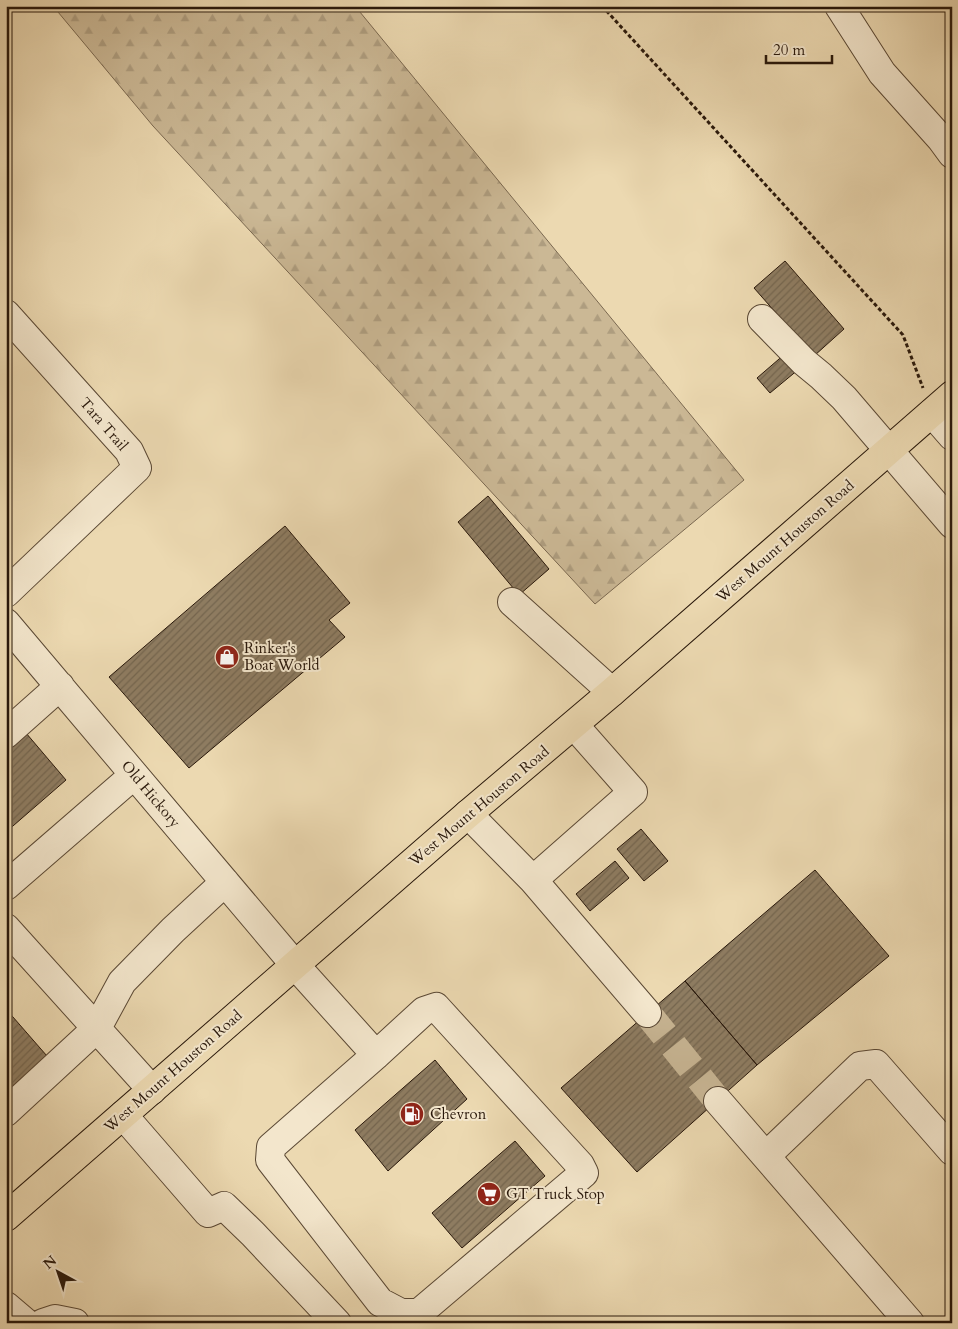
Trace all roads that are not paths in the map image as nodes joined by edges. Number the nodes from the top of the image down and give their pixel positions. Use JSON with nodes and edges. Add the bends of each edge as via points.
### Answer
{"nodes":[{"id":1,"x":839,"y":6,"type":"edge"},
{"id":2,"x":952,"y":154,"type":"edge"},
{"id":3,"x":6,"y":314,"type":"edge"},
{"id":4,"x":762,"y":319,"type":"dead end"},
{"id":5,"x":942,"y":404,"type":"edge"},
{"id":6,"x":952,"y":436,"type":"edge"},
{"id":7,"x":889,"y":450,"type":"junction"},
{"id":8,"x":952,"y":524,"type":"edge"},
{"id":9,"x":6,"y":592,"type":"edge"},
{"id":10,"x":512,"y":602,"type":"dead end"},
{"id":11,"x":6,"y":623,"type":"edge"},
{"id":12,"x":60,"y":686,"type":"junction"},
{"id":13,"x":612,"y":692,"type":"junction"},
{"id":14,"x":574,"y":725,"type":"junction"},
{"id":15,"x":6,"y":734,"type":"edge"},
{"id":16,"x":134,"y":774,"type":"junction"},
{"id":17,"x":468,"y":814,"type":"junction"},
{"id":18,"x":533,"y":880,"type":"junction"},
{"id":19,"x":225,"y":882,"type":"junction"},
{"id":20,"x":6,"y":886,"type":"edge"},
{"id":21,"x":6,"y":928,"type":"edge"},
{"id":22,"x":295,"y":965,"type":"junction"},
{"id":23,"x":647,"y":1013,"type":"tunnel mouth"},
{"id":24,"x":96,"y":1028,"type":"junction"},
{"id":25,"x":376,"y":1054,"type":"junction"},
{"id":26,"x":152,"y":1090,"type":"junction"},
{"id":27,"x":718,"y":1101,"type":"tunnel mouth"},
{"id":28,"x":6,"y":1112,"type":"edge"},
{"id":29,"x":123,"y":1115,"type":"junction"},
{"id":30,"x":952,"y":1151,"type":"edge"},
{"id":31,"x":766,"y":1156,"type":"junction"},
{"id":32,"x":6,"y":1217,"type":"edge"},
{"id":33,"x":6,"y":1306,"type":"edge"},
{"id":34,"x":26,"y":1323,"type":"edge"},
{"id":35,"x":43,"y":1323,"type":"edge"},
{"id":36,"x":75,"y":1323,"type":"edge"},
{"id":37,"x":337,"y":1323,"type":"edge"},
{"id":38,"x":910,"y":1323,"type":"edge"}],
"edges":[{"from":1,"to":2,"type":"street","via":[[882,73]]},
{"from":3,"to":9,"type":"street","name":"Tara Trail","via":[[129,451],[137,468]]},
{"from":4,"to":7,"type":"street","via":[[844,398]]},
{"from":5,"to":6,"type":"street"},
{"from":5,"to":7,"type":"main road","name":"West Mount Houston Road"},
{"from":7,"to":8,"type":"street"},
{"from":7,"to":13,"type":"main road","name":"West Mount Houston Road"},
{"from":10,"to":13,"type":"street"},
{"from":11,"to":12,"type":"street","name":"Old Hickory"},
{"from":12,"to":15,"type":"street"},
{"from":12,"to":16,"type":"street","name":"Old Hickory"},
{"from":13,"to":14,"type":"main road","name":"West Mount Houston Road"},
{"from":14,"to":17,"type":"main road","name":"West Mount Houston Road"},
{"from":14,"to":18,"type":"street","via":[[633,792]]},
{"from":16,"to":19,"type":"street","name":"Old Hickory"},
{"from":16,"to":20,"type":"street"},
{"from":17,"to":18,"type":"street"},
{"from":17,"to":22,"type":"main road","name":"West Mount Houston Road"},
{"from":18,"to":23,"type":"street"},
{"from":19,"to":22,"type":"street","name":"Old Hickory"},
{"from":19,"to":24,"type":"street","via":[[122,982]]},
{"from":21,"to":24,"type":"street"},
{"from":22,"to":25,"type":"street","name":"Old Hickory"},
{"from":22,"to":26,"type":"main road","name":"West Mount Houston Road"},
{"from":24,"to":26,"type":"street"},
{"from":24,"to":28,"type":"street"},
{"from":25,"to":25,"type":"street","via":[[424,1011],[436,1007],[584,1173],[419,1314],[401,1313],[380,1302],[270,1160],[271,1148]]},
{"from":26,"to":29,"type":"main road","name":"West Mount Houston Road"},
{"from":27,"to":31,"type":"street"},
{"from":29,"to":32,"type":"main road","name":"West Mount Houston Road"},
{"from":29,"to":37,"type":"street","via":[[208,1213],[224,1206]]},
{"from":30,"to":31,"type":"street","via":[[876,1064],[860,1066]]},
{"from":31,"to":38,"type":"street"},
{"from":33,"to":34,"type":"street"},
{"from":35,"to":36,"type":"street","via":[[55,1319]]}]}
